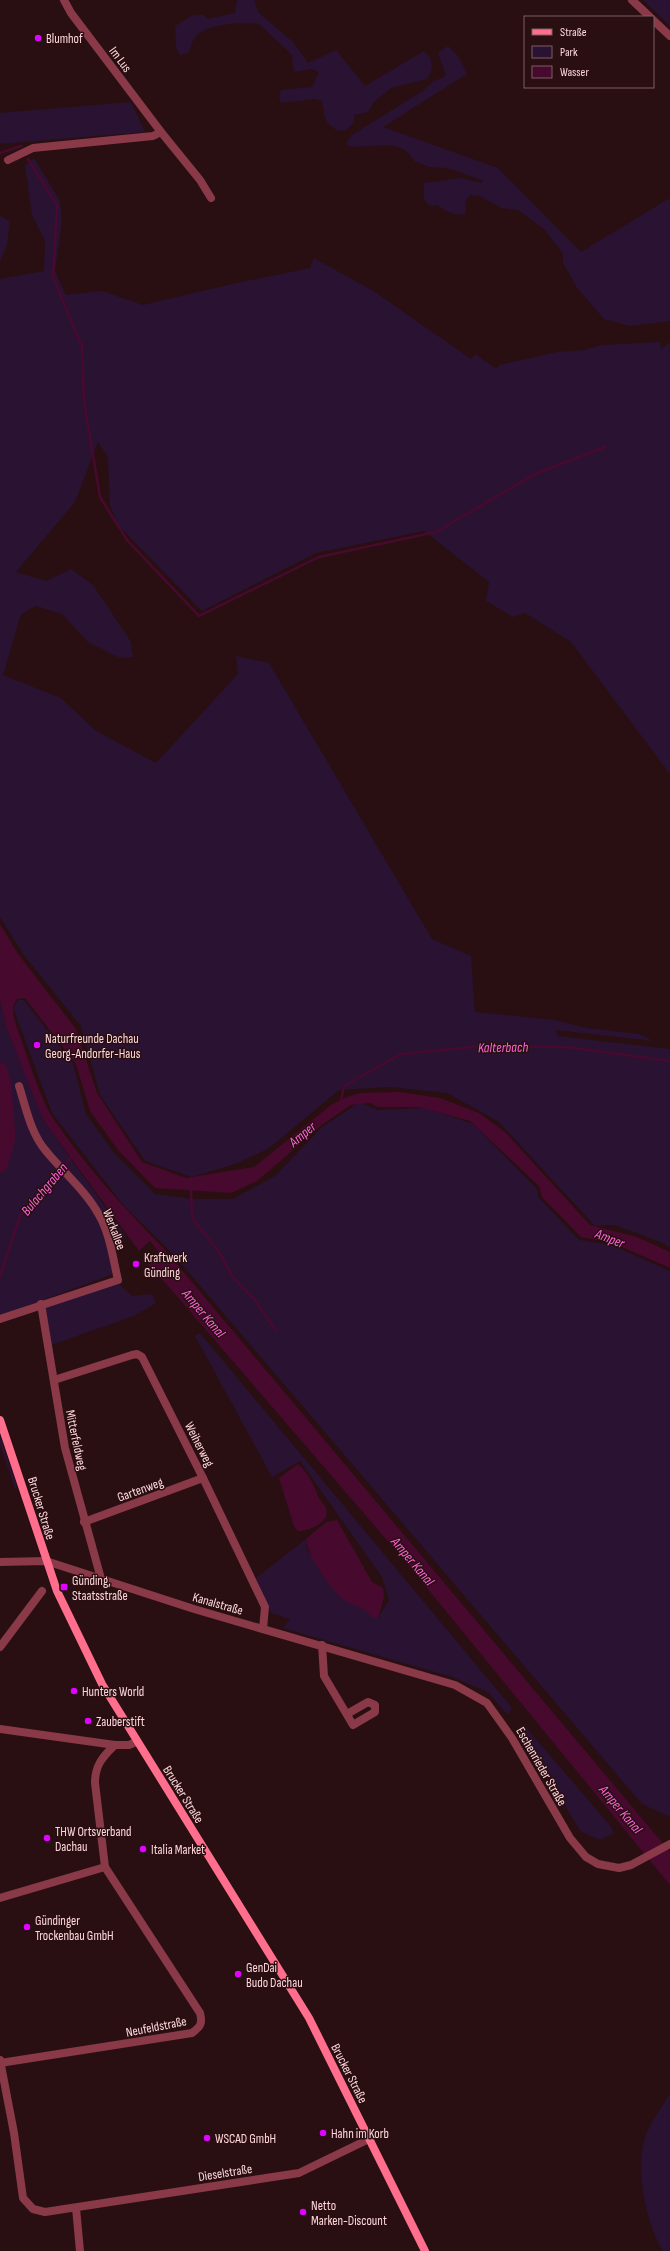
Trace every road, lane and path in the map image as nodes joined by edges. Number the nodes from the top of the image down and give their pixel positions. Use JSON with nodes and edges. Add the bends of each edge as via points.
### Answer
{"nodes":[{"id":1,"x":64,"y":0,"type":"edge"},
{"id":2,"x":632,"y":0,"type":"edge"},
{"id":3,"x":649,"y":16,"type":"edge"},
{"id":4,"x":654,"y":21,"type":"edge"},
{"id":5,"x":670,"y":36,"type":"edge"},
{"id":6,"x":161,"y":132,"type":"junction"},
{"id":7,"x":8,"y":160,"type":"dead end"},
{"id":8,"x":211,"y":198,"type":"dead end"},
{"id":9,"x":19,"y":1086,"type":"dead end"},
{"id":10,"x":41,"y":1304,"type":"junction"},
{"id":11,"x":0,"y":1319,"type":"edge"},
{"id":12,"x":54,"y":1380,"type":"junction"},
{"id":13,"x":0,"y":1420,"type":"edge"},
{"id":14,"x":203,"y":1478,"type":"junction"},
{"id":15,"x":84,"y":1522,"type":"junction"},
{"id":16,"x":0,"y":1562,"type":"edge"},
{"id":17,"x":46,"y":1562,"type":"junction"},
{"id":18,"x":99,"y":1579,"type":"junction"},
{"id":19,"x":42,"y":1591,"type":"dead end"},
{"id":20,"x":263,"y":1629,"type":"junction"},
{"id":21,"x":322,"y":1645,"type":"junction"},
{"id":22,"x":0,"y":1648,"type":"edge"},
{"id":23,"x":384,"y":1663,"type":"joint"},
{"id":24,"x":347,"y":1714,"type":"dead end"},
{"id":25,"x":0,"y":1729,"type":"edge"},
{"id":26,"x":136,"y":1742,"type":"junction"},
{"id":27,"x":115,"y":1745,"type":"junction"},
{"id":28,"x":670,"y":1844,"type":"edge"},
{"id":29,"x":105,"y":1867,"type":"junction"},
{"id":30,"x":0,"y":1898,"type":"edge"},
{"id":31,"x":0,"y":2062,"type":"edge"},
{"id":32,"x":2,"y":2086,"type":"edge"},
{"id":33,"x":371,"y":2138,"type":"junction"},
{"id":34,"x":76,"y":2208,"type":"junction"},
{"id":35,"x":80,"y":2251,"type":"edge"},
{"id":36,"x":425,"y":2251,"type":"edge"}],
"edges":[{"from":1,"to":6,"type":"street","name":"Im Lus"},
{"from":2,"to":3,"type":"street"},
{"from":4,"to":5,"type":"street"},
{"from":6,"to":7,"type":"street","via":[[152,136],[33,148]]},
{"from":6,"to":8,"type":"street","name":"Im Lus","via":[[200,180]]},
{"from":9,"to":10,"type":"street","name":"Werkallee","via":[[32,1125],[45,1150],[99,1215],[111,1248],[118,1280]]},
{"from":10,"to":11,"type":"street","name":"Werkallee"},
{"from":10,"to":12,"type":"street","name":"Mitterfeldweg"},
{"from":12,"to":14,"type":"street","name":"Weiherweg","via":[[132,1355],[142,1357]]},
{"from":12,"to":15,"type":"street","name":"Mitterfeldweg","via":[[65,1448]]},
{"from":13,"to":17,"type":"main road","name":"Brucker Straße","via":[[15,1459]]},
{"from":14,"to":15,"type":"street","name":"Gartenweg"},
{"from":14,"to":20,"type":"street","name":"Weiherweg","via":[[265,1607]]},
{"from":15,"to":18,"type":"street","name":"Mitterfeldweg","via":[[100,1574]]},
{"from":16,"to":17,"type":"street","name":"Kanalstraße"},
{"from":17,"to":18,"type":"street","name":"Kanalstraße"},
{"from":17,"to":26,"type":"main road","name":"Brucker Straße","via":[[102,1684]]},
{"from":18,"to":20,"type":"street","name":"Kanalstraße"},
{"from":19,"to":22,"type":"street"},
{"from":20,"to":21,"type":"street","name":"Kanalstraße"},
{"from":21,"to":23,"type":"street","name":"Kanalstraße"},
{"from":21,"to":24,"type":"street","via":[[324,1676]]},
{"from":23,"to":28,"type":"street","name":"Eschenrieder Straße","via":[[455,1685],[487,1703],[512,1738],[570,1838],[586,1857],[610,1868],[631,1865]]},
{"from":25,"to":27,"type":"street"},
{"from":26,"to":27,"type":"street"},
{"from":26,"to":33,"type":"main road","name":"Brucker Straße","via":[[271,1953],[309,2018]]},
{"from":27,"to":29,"type":"street","name":"Neufeldstraße","via":[[102,1756],[95,1772],[94,1783]]},
{"from":29,"to":30,"type":"street"},
{"from":29,"to":31,"type":"street","name":"Neufeldstraße","via":[[200,2013],[200,2026],[192,2033]]},
{"from":31,"to":32,"type":"street","name":"Dieselstraße"},
{"from":32,"to":34,"type":"street","name":"Dieselstraße","via":[[23,2198],[33,2209],[45,2212]]},
{"from":33,"to":34,"type":"street","name":"Dieselstraße","via":[[299,2173]]},
{"from":33,"to":36,"type":"main road","name":"Brucker Straße"},
{"from":34,"to":35,"type":"street"}]}
